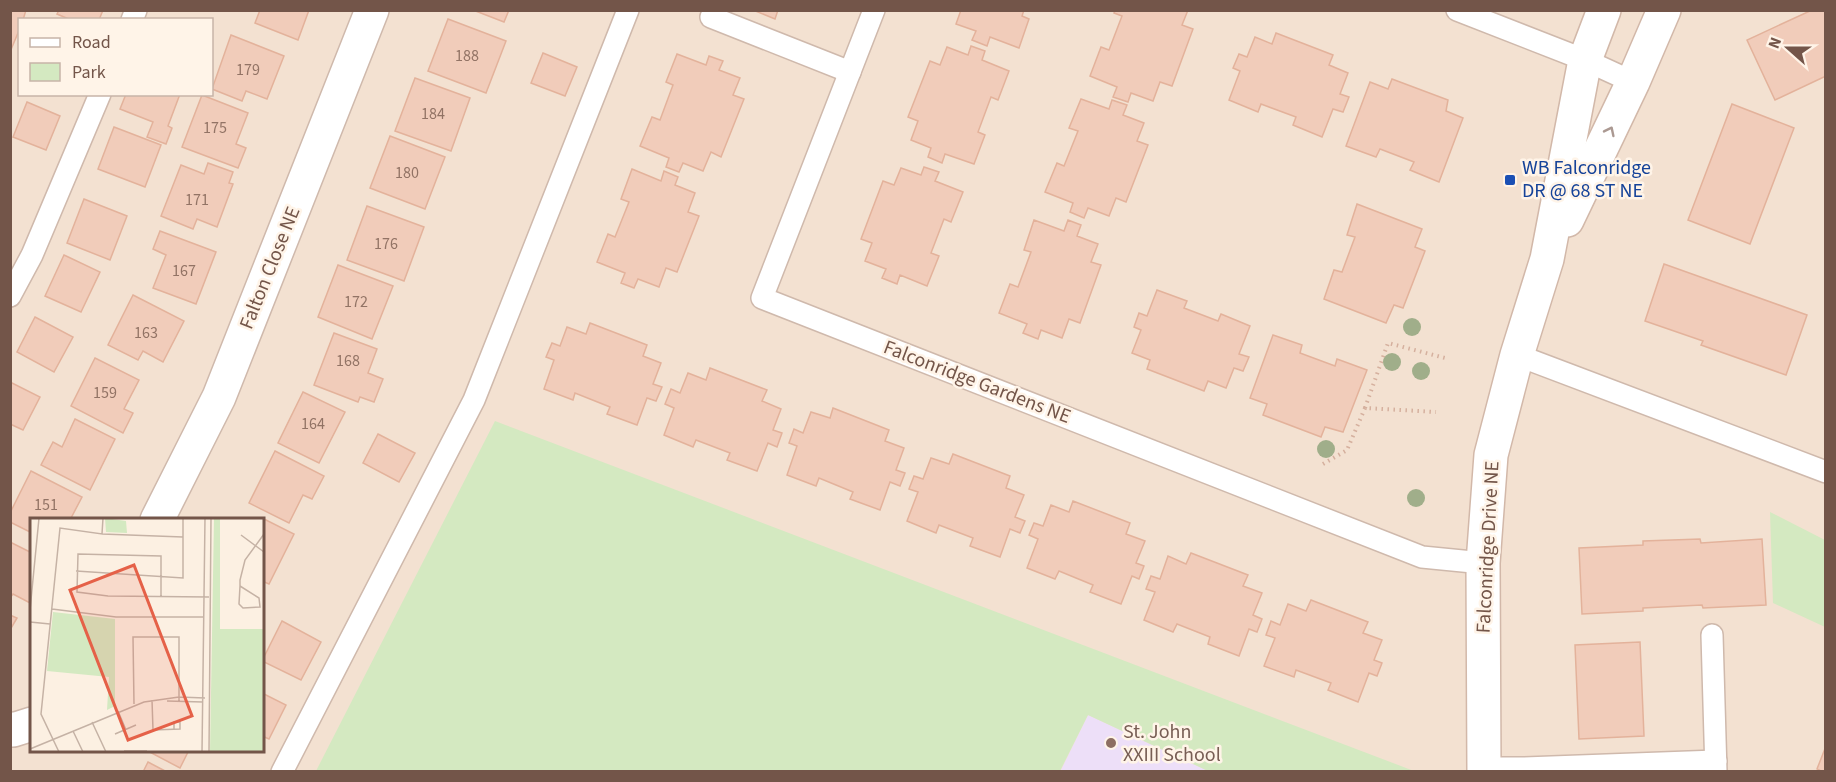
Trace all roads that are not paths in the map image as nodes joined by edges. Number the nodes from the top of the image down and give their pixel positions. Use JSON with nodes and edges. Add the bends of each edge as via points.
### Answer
{"nodes":[{"id":1,"x":372,"y":10,"type":"edge"},
{"id":2,"x":627,"y":10,"type":"edge"},
{"id":3,"x":874,"y":10,"type":"edge"},
{"id":4,"x":1457,"y":10,"type":"edge"},
{"id":5,"x":1604,"y":10,"type":"edge"},
{"id":6,"x":1664,"y":10,"type":"edge"},
{"id":7,"x":711,"y":17,"type":"dead end"},
{"id":8,"x":1585,"y":60,"type":"junction"},
{"id":9,"x":850,"y":72,"type":"junction"},
{"id":10,"x":1633,"y":82,"type":"junction"},
{"id":11,"x":99,"y":96,"type":"edge"},
{"id":12,"x":1547,"y":259,"type":"junction"},
{"id":13,"x":10,"y":296,"type":"edge"},
{"id":14,"x":1516,"y":355,"type":"junction"},
{"id":15,"x":1826,"y":472,"type":"edge"},
{"id":16,"x":158,"y":518,"type":"edge"},
{"id":17,"x":1483,"y":563,"type":"junction"},
{"id":18,"x":1712,"y":635,"type":"dead end"},
{"id":19,"x":30,"y":725,"type":"edge"},
{"id":20,"x":10,"y":729,"type":"edge"},
{"id":21,"x":1716,"y":766,"type":"edge"},
{"id":22,"x":1484,"y":770,"type":"edge"},
{"id":23,"x":282,"y":771,"type":"edge"}],
"edges":[{"from":1,"to":16,"type":"street","name":"Falton Close NE","via":[[219,398]]},
{"from":2,"to":23,"type":"lane","via":[[474,400]]},
{"from":3,"to":9,"type":"lane","name":"Falconridge Gardens NE"},
{"from":4,"to":8,"type":"lane"},
{"from":5,"to":8,"type":"street","name":"Falconridge Drive NE"},
{"from":6,"to":10,"type":"street","name":"Falconridge Drive NE"},
{"from":7,"to":9,"type":"lane"},
{"from":8,"to":10,"type":"lane"},
{"from":8,"to":12,"type":"street","name":"Falconridge Drive NE"},
{"from":9,"to":17,"type":"lane","name":"Falconridge Gardens NE","via":[[762,298],[1422,557]]},
{"from":12,"to":10,"type":"street","name":"Falconridge Drive NE","one_way":true},
{"from":11,"to":13,"type":"lane","via":[[32,255]]},
{"from":12,"to":14,"type":"street","name":"Falconridge Drive NE"},
{"from":14,"to":15,"type":"lane"},
{"from":14,"to":17,"type":"street","name":"Falconridge Drive NE","via":[[1491,455]]},
{"from":17,"to":22,"type":"street","name":"Falconridge Drive NE"},
{"from":18,"to":21,"type":"lane"},
{"from":19,"to":20,"type":"street"},
{"from":21,"to":22,"type":"lane"}]}
